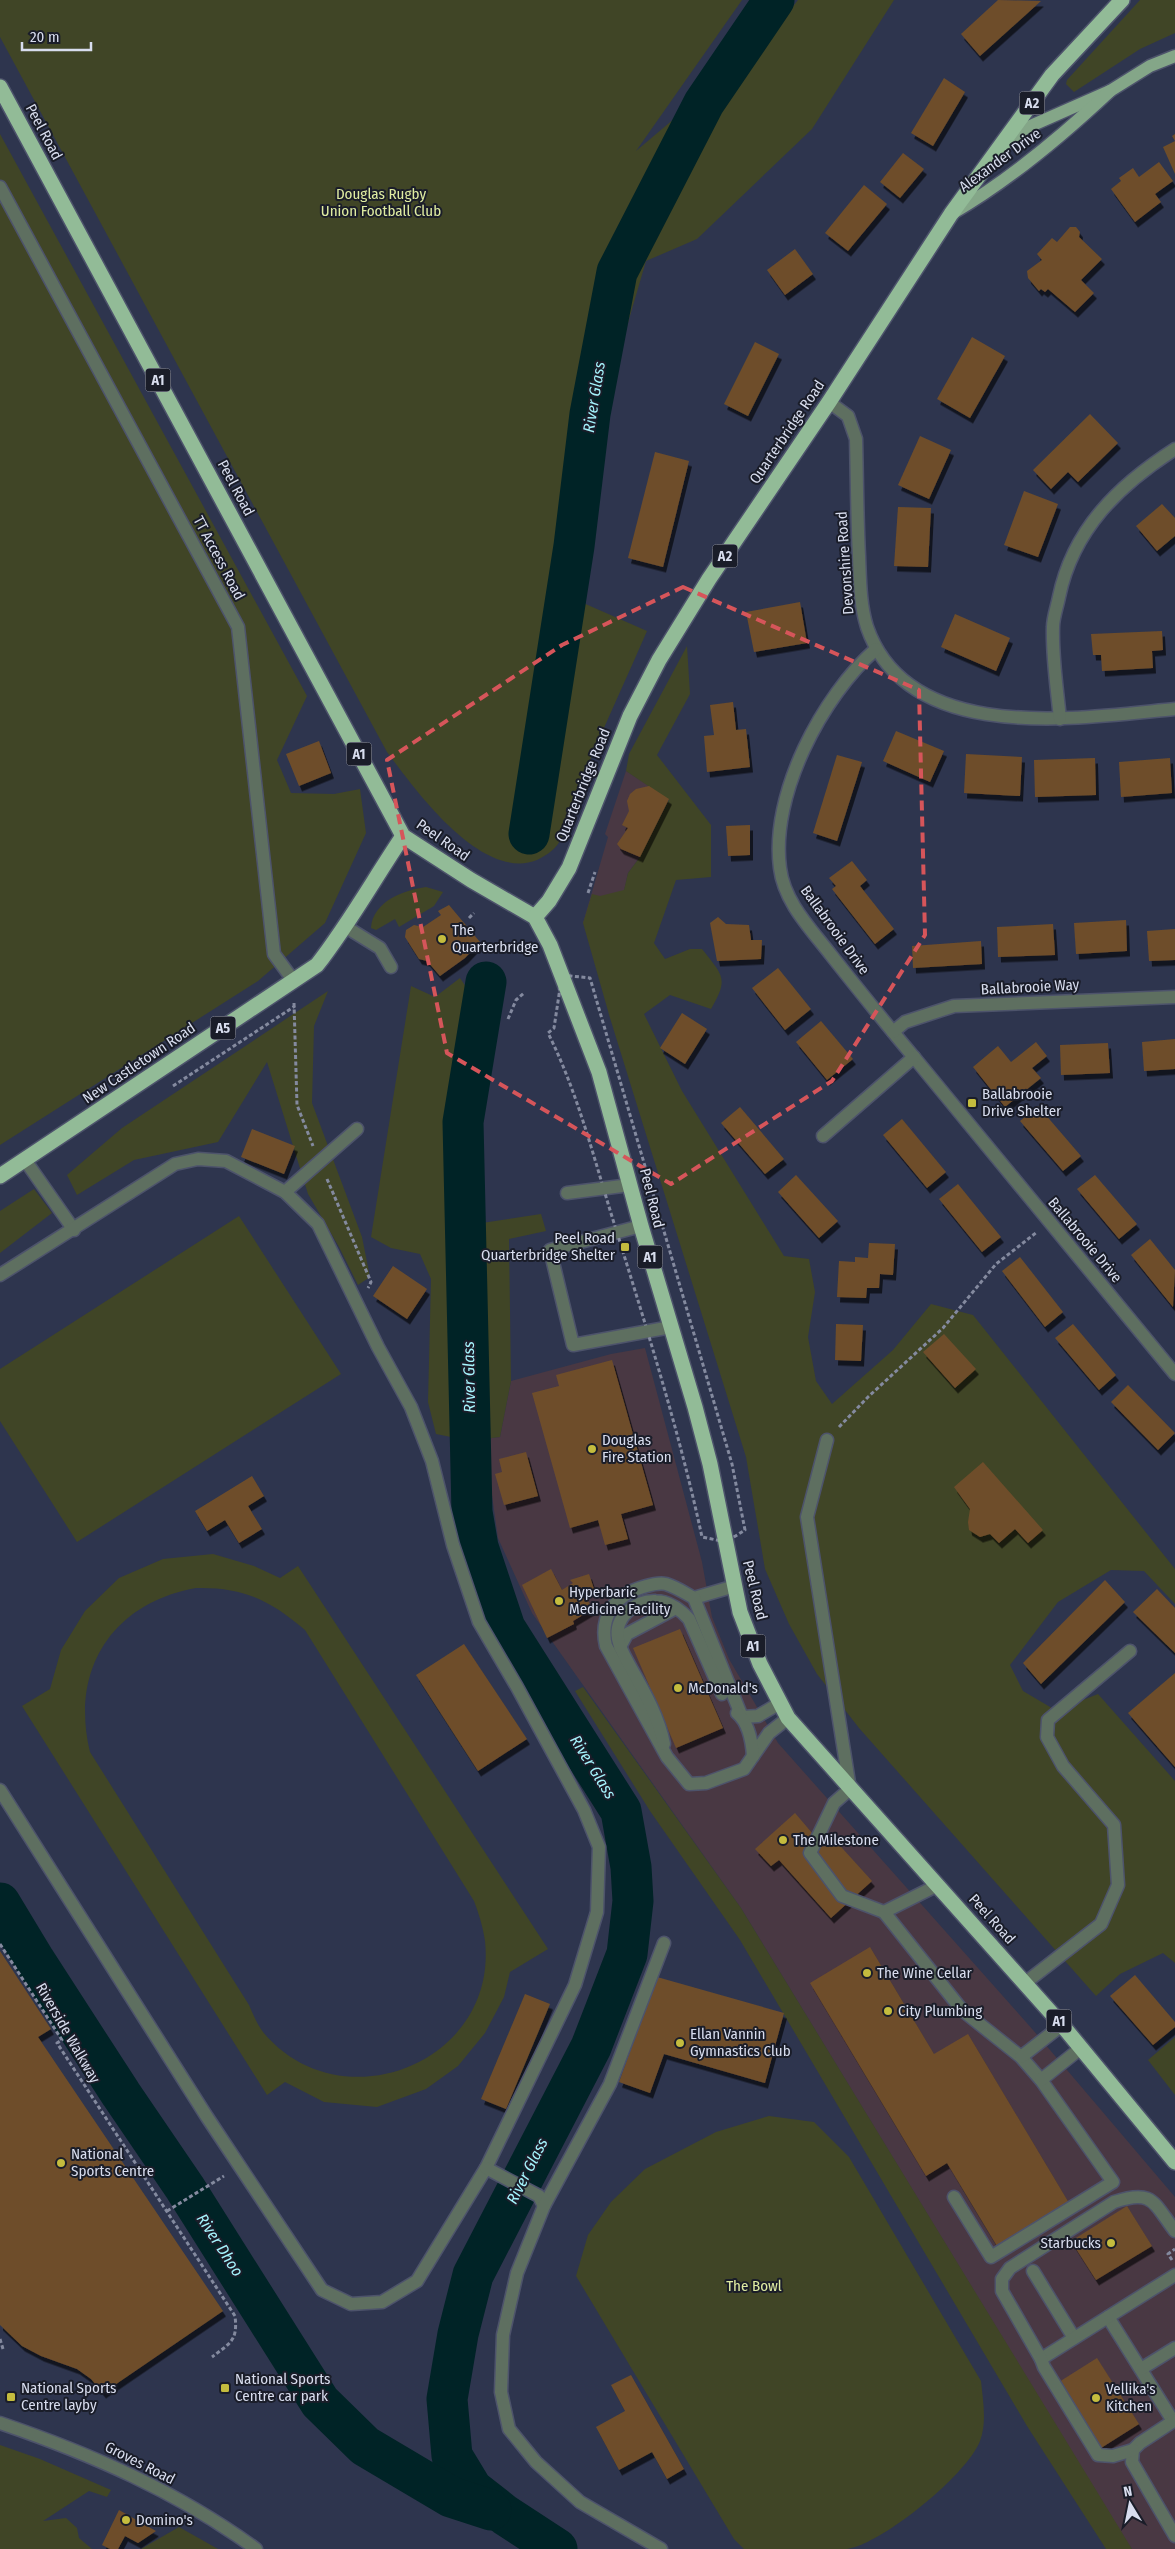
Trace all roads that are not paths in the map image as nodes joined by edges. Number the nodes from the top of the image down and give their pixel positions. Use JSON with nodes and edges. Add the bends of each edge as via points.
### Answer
{"nodes":[{"id":1,"x":1122,"y":0,"type":"edge"},
{"id":2,"x":1175,"y":56,"type":"edge"},
{"id":3,"x":0,"y":87,"type":"edge"},
{"id":4,"x":1110,"y":91,"type":"junction"},
{"id":5,"x":999,"y":149,"type":"junction"},
{"id":6,"x":0,"y":187,"type":"edge"},
{"id":7,"x":951,"y":214,"type":"junction"},
{"id":8,"x":829,"y":402,"type":"junction"},
{"id":9,"x":1175,"y":449,"type":"edge"},
{"id":10,"x":876,"y":650,"type":"junction"},
{"id":11,"x":1175,"y":709,"type":"edge"},
{"id":12,"x":1060,"y":719,"type":"junction"},
{"id":13,"x":403,"y":836,"type":"junction"},
{"id":14,"x":528,"y":914,"type":"junction"},
{"id":15,"x":346,"y":927,"type":"junction"},
{"id":16,"x":391,"y":968,"type":"dead end"},
{"id":17,"x":293,"y":980,"type":"junction"},
{"id":18,"x":1175,"y":997,"type":"edge"},
{"id":19,"x":893,"y":1032,"type":"junction"},
{"id":20,"x":914,"y":1057,"type":"junction"},
{"id":21,"x":356,"y":1129,"type":"dead end"},
{"id":22,"x":823,"y":1136,"type":"dead end"},
{"id":23,"x":26,"y":1160,"type":"junction"},
{"id":24,"x":0,"y":1176,"type":"edge"},
{"id":25,"x":630,"y":1185,"type":"junction"},
{"id":26,"x":285,"y":1192,"type":"junction"},
{"id":27,"x":567,"y":1193,"type":"dead end"},
{"id":28,"x":640,"y":1226,"type":"junction"},
{"id":29,"x":74,"y":1230,"type":"junction"},
{"id":30,"x":0,"y":1275,"type":"edge"},
{"id":31,"x":671,"y":1327,"type":"junction"},
{"id":32,"x":1175,"y":1374,"type":"edge"},
{"id":33,"x":827,"y":1440,"type":"road end"},
{"id":34,"x":735,"y":1586,"type":"junction"},
{"id":35,"x":694,"y":1598,"type":"junction"},
{"id":36,"x":676,"y":1608,"type":"junction"},
{"id":37,"x":620,"y":1647,"type":"junction"},
{"id":38,"x":1130,"y":1651,"type":"dead end"},
{"id":39,"x":780,"y":1703,"type":"junction"},
{"id":40,"x":742,"y":1717,"type":"junction"},
{"id":41,"x":788,"y":1718,"type":"junction"},
{"id":42,"x":753,"y":1756,"type":"junction"},
{"id":43,"x":667,"y":1757,"type":"junction"},
{"id":44,"x":850,"y":1789,"type":"junction"},
{"id":45,"x":0,"y":1790,"type":"edge"},
{"id":46,"x":938,"y":1885,"type":"junction"},
{"id":47,"x":884,"y":1912,"type":"junction"},
{"id":48,"x":664,"y":1943,"type":"dead end"},
{"id":49,"x":1025,"y":1983,"type":"junction"},
{"id":50,"x":1062,"y":2025,"type":"junction"},
{"id":51,"x":1081,"y":2048,"type":"junction"},
{"id":52,"x":1022,"y":2058,"type":"junction"},
{"id":53,"x":1041,"y":2080,"type":"junction"},
{"id":54,"x":1175,"y":2162,"type":"edge"},
{"id":55,"x":490,"y":2169,"type":"junction"},
{"id":56,"x":954,"y":2197,"type":"dead end"},
{"id":57,"x":541,"y":2201,"type":"junction"},
{"id":58,"x":1175,"y":2230,"type":"edge"},
{"id":59,"x":1174,"y":2269,"type":"edge"},
{"id":60,"x":1032,"y":2271,"type":"dead end"},
{"id":61,"x":1108,"y":2317,"type":"junction"},
{"id":62,"x":1074,"y":2338,"type":"junction"},
{"id":63,"x":1175,"y":2348,"type":"edge"},
{"id":64,"x":1041,"y":2359,"type":"junction"},
{"id":65,"x":1141,"y":2369,"type":"junction"},
{"id":66,"x":1174,"y":2420,"type":"edge"},
{"id":67,"x":0,"y":2424,"type":"edge"},
{"id":68,"x":1134,"y":2450,"type":"junction"},
{"id":69,"x":1175,"y":2536,"type":"edge"},
{"id":70,"x":256,"y":2549,"type":"edge"},
{"id":71,"x":661,"y":2549,"type":"edge"}],
"edges":[{"from":1,"to":5,"type":"highway","name":"Quarterbridge Road","number":"A2","via":[[1052,75]]},
{"from":2,"to":4,"type":"main road","name":"Alexander Drive","via":[[1150,66]]},
{"from":3,"to":13,"type":"highway","name":"Peel Road","number":"A1"},
{"from":4,"to":5,"type":"main road","name":"Alexander Drive","via":[[1026,128]]},
{"from":4,"to":7,"type":"main road","name":"Alexander Drive","via":[[1073,126],[986,194]]},
{"from":5,"to":7,"type":"highway","name":"Quarterbridge Road","number":"A2"},
{"from":6,"to":17,"type":"street","name":"TT Access Road","via":[[238,627],[274,954]]},
{"from":7,"to":8,"type":"highway","name":"Quarterbridge Road","number":"A2"},
{"from":8,"to":10,"type":"street","name":"Devonshire Road","via":[[848,416],[856,439],[860,591]]},
{"from":8,"to":14,"type":"highway","name":"Quarterbridge Road","number":"A2","via":[[709,579],[659,660],[630,716],[569,868],[549,901]]},
{"from":9,"to":12,"type":"street","via":[[1112,496],[1075,549],[1061,584],[1053,626]]},
{"from":10,"to":12,"type":"street","name":"Devonshire Road","via":[[905,680],[926,695],[945,703],[992,717]]},
{"from":10,"to":19,"type":"street","name":"Ballabrooie Drive","via":[[850,676],[817,724],[792,777],[779,834],[780,868],[787,894],[797,911]]},
{"from":11,"to":12,"type":"street","name":"Devonshire Road"},
{"from":13,"to":14,"type":"highway","name":"Peel Road","number":"A1"},
{"from":13,"to":15,"type":"highway","name":"New Castletown Road","number":"A5"},
{"from":14,"to":25,"type":"highway","name":"Peel Road","number":"A1","via":[[550,945],[585,1031]]},
{"from":15,"to":16,"type":"street","via":[[380,948]]},
{"from":15,"to":17,"type":"highway","name":"New Castletown Road","number":"A5","via":[[317,965]]},
{"from":17,"to":23,"type":"highway","name":"New Castletown Road","number":"A5"},
{"from":18,"to":19,"type":"street","name":"Ballabrooie Way","via":[[954,1006],[905,1022]]},
{"from":19,"to":20,"type":"street","name":"Ballabrooie Drive"},
{"from":20,"to":22,"type":"street"},
{"from":20,"to":32,"type":"street","name":"Ballabrooie Drive"},
{"from":21,"to":26,"type":"street"},
{"from":23,"to":24,"type":"highway","name":"New Castletown Road","number":"A5"},
{"from":23,"to":29,"type":"street"},
{"from":25,"to":27,"type":"street"},
{"from":25,"to":28,"type":"highway","name":"Peel Road","number":"A1"},
{"from":26,"to":29,"type":"street","via":[[226,1162],[198,1159],[175,1164]]},
{"from":26,"to":55,"type":"street","via":[[318,1224],[411,1407],[432,1461],[453,1545],[478,1622],[584,1810],[599,1848],[597,1912],[574,1985]]},
{"from":28,"to":31,"type":"highway","name":"Peel Road","number":"A1"},
{"from":28,"to":31,"type":"street","via":[[550,1250],[573,1345]]},
{"from":29,"to":30,"type":"street"},
{"from":31,"to":34,"type":"highway","name":"Peel Road","number":"A1","via":[[710,1464]]},
{"from":33,"to":44,"type":"street","via":[[807,1517]]},
{"from":34,"to":35,"type":"street"},
{"from":34,"to":39,"type":"highway","name":"Peel Road","number":"A1","via":[[746,1628]]},
{"from":35,"to":40,"type":"street"},
{"from":35,"to":43,"type":"street","via":[[665,1584],[640,1588],[618,1598],[606,1618],[604,1629],[606,1646]]},
{"from":36,"to":37,"type":"street","via":[[627,1634]]},
{"from":36,"to":37,"type":"street","via":[[651,1601],[632,1608],[620,1620],[617,1631]]},
{"from":36,"to":40,"type":"street","via":[[689,1619],[726,1703]]},
{"from":37,"to":43,"type":"street","via":[[648,1699],[662,1733]]},
{"from":38,"to":49,"type":"street","via":[[1048,1720],[1047,1737],[1063,1766],[1114,1825],[1118,1885],[1101,1924]]},
{"from":39,"to":40,"type":"street","via":[[758,1716]]},
{"from":39,"to":41,"type":"highway","name":"Peel Road","number":"A1"},
{"from":40,"to":42,"type":"street","via":[[752,1742]]},
{"from":41,"to":42,"type":"street","via":[[769,1733]]},
{"from":41,"to":44,"type":"highway","name":"Peel Road","number":"A1"},
{"from":42,"to":43,"type":"street","via":[[744,1768],[706,1783],[689,1784]]},
{"from":44,"to":46,"type":"highway","name":"Peel Road","number":"A1"},
{"from":44,"to":47,"type":"street","via":[[834,1803],[810,1853],[842,1896]]},
{"from":45,"to":55,"type":"street","via":[[207,2117],[322,2290],[350,2304],[382,2302],[417,2281]]},
{"from":46,"to":47,"type":"street"},
{"from":46,"to":49,"type":"highway","name":"Peel Road","number":"A1"},
{"from":47,"to":52,"type":"street","via":[[962,2010]]},
{"from":48,"to":57,"type":"street","via":[[610,2084]]},
{"from":49,"to":50,"type":"highway","name":"Peel Road","number":"A1"},
{"from":50,"to":51,"type":"highway","name":"Peel Road","number":"A1"},
{"from":50,"to":52,"type":"street"},
{"from":51,"to":53,"type":"street"},
{"from":51,"to":54,"type":"highway","name":"Peel Road","number":"A1"},
{"from":52,"to":53,"type":"street"},
{"from":53,"to":56,"type":"street","via":[[1114,2182],[991,2257]]},
{"from":55,"to":57,"type":"street"},
{"from":57,"to":71,"type":"street","via":[[503,2335],[501,2392],[509,2429],[536,2462],[580,2502]]},
{"from":58,"to":64,"type":"street","via":[[1155,2204],[1144,2196],[1134,2196],[1114,2202],[1010,2268],[1002,2280],[1002,2291]]},
{"from":59,"to":61,"type":"street"},
{"from":60,"to":62,"type":"street"},
{"from":61,"to":62,"type":"street"},
{"from":61,"to":65,"type":"street"},
{"from":62,"to":64,"type":"street"},
{"from":63,"to":65,"type":"street"},
{"from":64,"to":68,"type":"street","via":[[1098,2455],[1113,2456]]},
{"from":65,"to":66,"type":"street"},
{"from":66,"to":68,"type":"street"},
{"from":67,"to":70,"type":"street","name":"Groves Road","via":[[98,2459],[206,2516]]},
{"from":68,"to":69,"type":"street","via":[[1132,2462]]}]}
